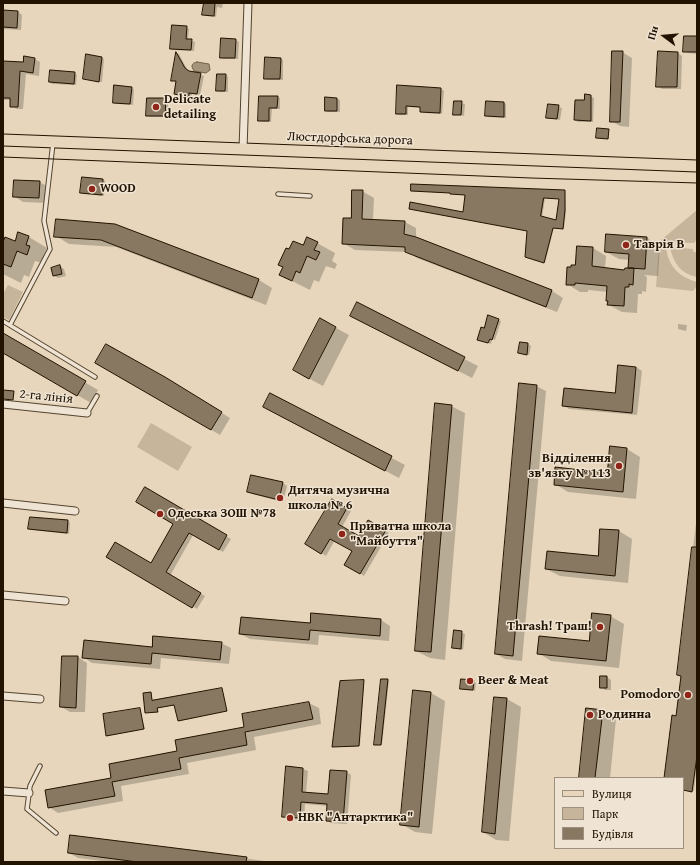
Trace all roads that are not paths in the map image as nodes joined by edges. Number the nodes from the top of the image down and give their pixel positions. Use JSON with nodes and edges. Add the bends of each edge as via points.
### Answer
{"nodes":[{"id":1,"x":248,"y":3,"type":"edge"},
{"id":2,"x":3,"y":140,"type":"edge"},
{"id":3,"x":53,"y":142,"type":"junction"},
{"id":4,"x":243,"y":149,"type":"junction"},
{"id":5,"x":697,"y":166,"type":"edge"},
{"id":6,"x":278,"y":194,"type":"dead end"},
{"id":7,"x":310,"y":196,"type":"dead end"},
{"id":8,"x":3,"y":321,"type":"edge"},
{"id":9,"x":10,"y":325,"type":"junction"},
{"id":10,"x":95,"y":377,"type":"dead end"},
{"id":11,"x":97,"y":396,"type":"dead end"},
{"id":12,"x":3,"y":404,"type":"edge"},
{"id":13,"x":87,"y":413,"type":"joint"},
{"id":14,"x":3,"y":503,"type":"edge"},
{"id":15,"x":75,"y":511,"type":"dead end"},
{"id":16,"x":3,"y":595,"type":"edge"},
{"id":17,"x":65,"y":601,"type":"dead end"},
{"id":18,"x":3,"y":696,"type":"edge"},
{"id":19,"x":40,"y":699,"type":"dead end"},
{"id":20,"x":40,"y":766,"type":"dead end"},
{"id":21,"x":3,"y":791,"type":"edge"},
{"id":22,"x":29,"y":793,"type":"junction"},
{"id":23,"x":56,"y":833,"type":"dead end"}],
"edges":[{"from":1,"to":4,"type":"street"},
{"from":2,"to":3,"type":"main road","name":"Люстдорфська дорога"},
{"from":3,"to":4,"type":"main road","name":"Люстдорфська дорога"},
{"from":3,"to":9,"type":"lane","via":[[44,221],[50,250]]},
{"from":4,"to":5,"type":"main road","name":"Люстдорфська дорога"},
{"from":6,"to":7,"type":"lane"},
{"from":8,"to":9,"type":"lane"},
{"from":9,"to":10,"type":"lane"},
{"from":11,"to":13,"type":"lane"},
{"from":12,"to":13,"type":"street","name":"2-га лінія"},
{"from":14,"to":15,"type":"street"},
{"from":16,"to":17,"type":"street"},
{"from":18,"to":19,"type":"street"},
{"from":20,"to":22,"type":"lane"},
{"from":21,"to":22,"type":"street"},
{"from":22,"to":23,"type":"lane","via":[[27,809]]}]}
